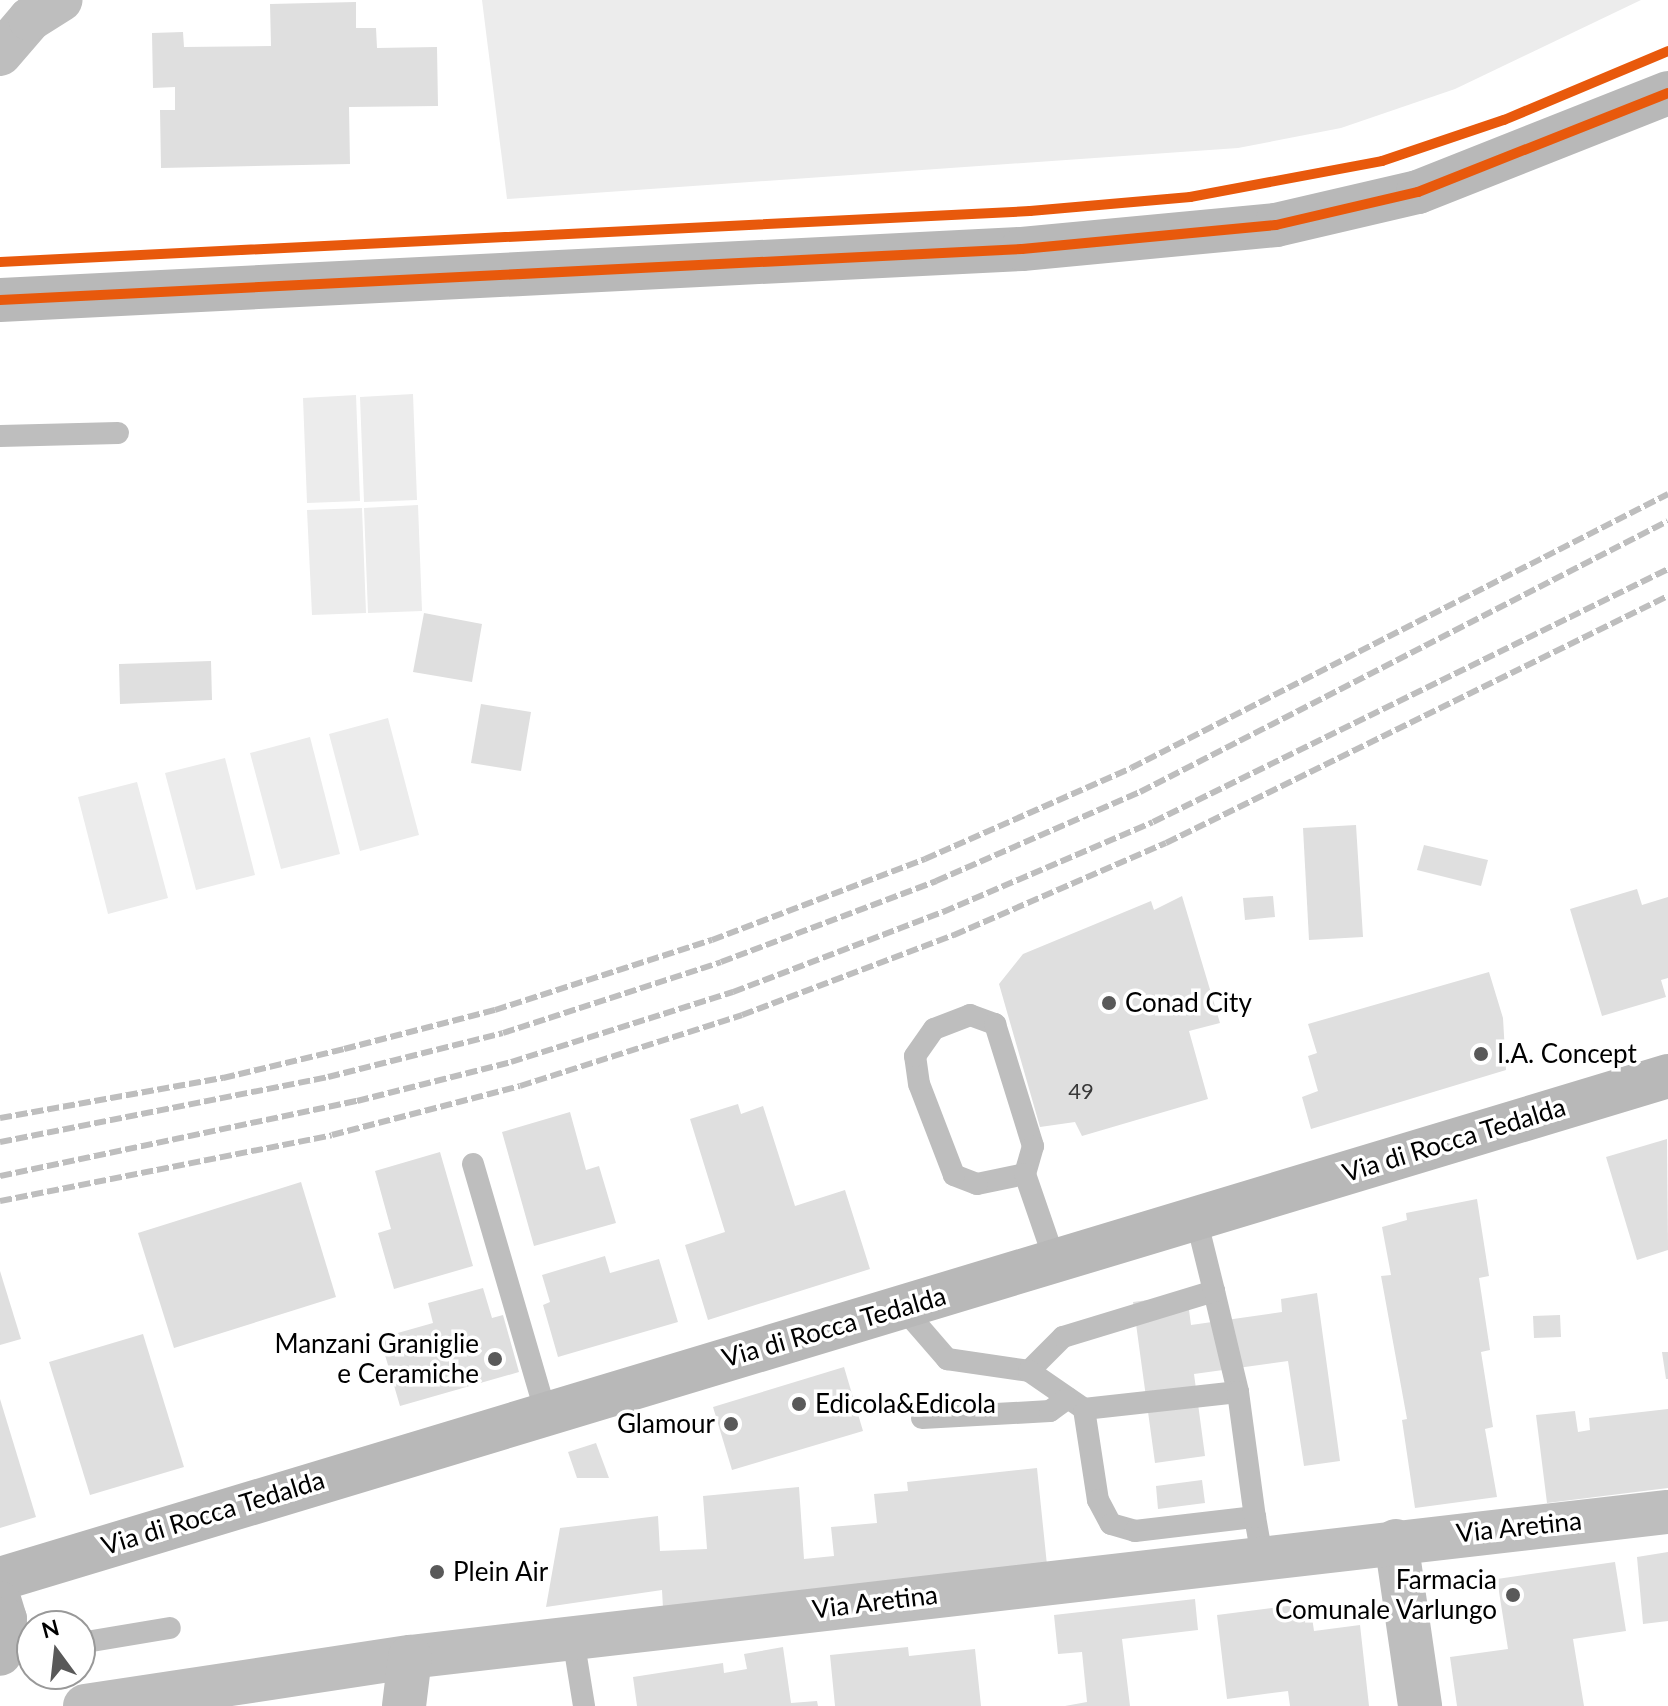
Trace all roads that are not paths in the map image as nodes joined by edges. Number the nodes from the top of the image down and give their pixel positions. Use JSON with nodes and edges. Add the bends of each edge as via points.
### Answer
{"nodes":[{"id":1,"x":60,"y":0,"type":"edge"},
{"id":2,"x":0,"y":54,"type":"edge"},
{"id":3,"x":1668,"y":93,"type":"edge"},
{"id":4,"x":0,"y":300,"type":"edge"},
{"id":5,"x":118,"y":433,"type":"dead end"},
{"id":6,"x":0,"y":436,"type":"edge"},
{"id":7,"x":1668,"y":1076,"type":"edge"},
{"id":8,"x":473,"y":1164,"type":"dead end"},
{"id":9,"x":1025,"y":1174,"type":"junction"},
{"id":10,"x":1196,"y":1218,"type":"junction"},
{"id":11,"x":1055,"y":1261,"type":"junction"},
{"id":12,"x":1214,"y":1291,"type":"junction"},
{"id":13,"x":902,"y":1307,"type":"junction"},
{"id":14,"x":1029,"y":1371,"type":"junction"},
{"id":15,"x":1238,"y":1392,"type":"junction"},
{"id":16,"x":1076,"y":1404,"type":"junction"},
{"id":17,"x":545,"y":1411,"type":"junction"},
{"id":18,"x":922,"y":1418,"type":"dead end"},
{"id":19,"x":1668,"y":1512,"type":"edge"},
{"id":20,"x":1258,"y":1536,"type":"junction"},
{"id":21,"x":1396,"y":1541,"type":"junction"},
{"id":22,"x":0,"y":1579,"type":"edge"},
{"id":23,"x":0,"y":1603,"type":"edge"},
{"id":24,"x":170,"y":1628,"type":"dead end"},
{"id":25,"x":573,"y":1638,"type":"junction"},
{"id":26,"x":96,"y":1640,"type":"edge"},
{"id":27,"x":0,"y":1655,"type":"edge"},
{"id":28,"x":410,"y":1657,"type":"junction"},
{"id":29,"x":85,"y":1706,"type":"edge"},
{"id":30,"x":404,"y":1706,"type":"edge"},
{"id":31,"x":584,"y":1706,"type":"edge"},
{"id":32,"x":1420,"y":1706,"type":"edge"}],
"edges":[{"from":1,"to":2,"type":"street","via":[[30,19]]},
{"from":3,"to":4,"type":"street","via":[[1418,192],[1276,225],[1036,248]]},
{"from":5,"to":6,"type":"lane"},
{"from":7,"to":10,"type":"street","name":"Via di Rocca Tedalda"},
{"from":8,"to":17,"type":"lane"},
{"from":9,"to":9,"type":"lane","via":[[1033,1146],[995,1024],[970,1015],[934,1029],[915,1056],[919,1084],[954,1175],[977,1184]]},
{"from":9,"to":11,"type":"lane"},
{"from":10,"to":11,"type":"street","name":"Via di Rocca Tedalda"},
{"from":10,"to":12,"type":"lane"},
{"from":11,"to":13,"type":"street","name":"Via di Rocca Tedalda"},
{"from":12,"to":14,"type":"lane","via":[[1063,1337]]},
{"from":12,"to":15,"type":"lane"},
{"from":13,"to":14,"type":"lane","via":[[947,1359]]},
{"from":13,"to":17,"type":"street","name":"Via di Rocca Tedalda"},
{"from":14,"to":16,"type":"lane"},
{"from":15,"to":16,"type":"lane"},
{"from":15,"to":20,"type":"lane"},
{"from":16,"to":18,"type":"lane","via":[[1050,1411]]},
{"from":16,"to":20,"type":"lane","via":[[1098,1500],[1111,1524],[1135,1531]]},
{"from":17,"to":22,"type":"street","name":"Via di Rocca Tedalda"},
{"from":19,"to":21,"type":"street","name":"Via Aretina"},
{"from":20,"to":21,"type":"street","name":"Via Aretina"},
{"from":20,"to":25,"type":"street","name":"Via Aretina"},
{"from":21,"to":32,"type":"street"},
{"from":23,"to":27,"type":"street","via":[[5,1619]]},
{"from":24,"to":26,"type":"lane"},
{"from":25,"to":28,"type":"street","name":"Via Aretina"},
{"from":25,"to":31,"type":"lane"},
{"from":28,"to":29,"type":"street","name":"Via Aretina"},
{"from":28,"to":30,"type":"street"}]}
